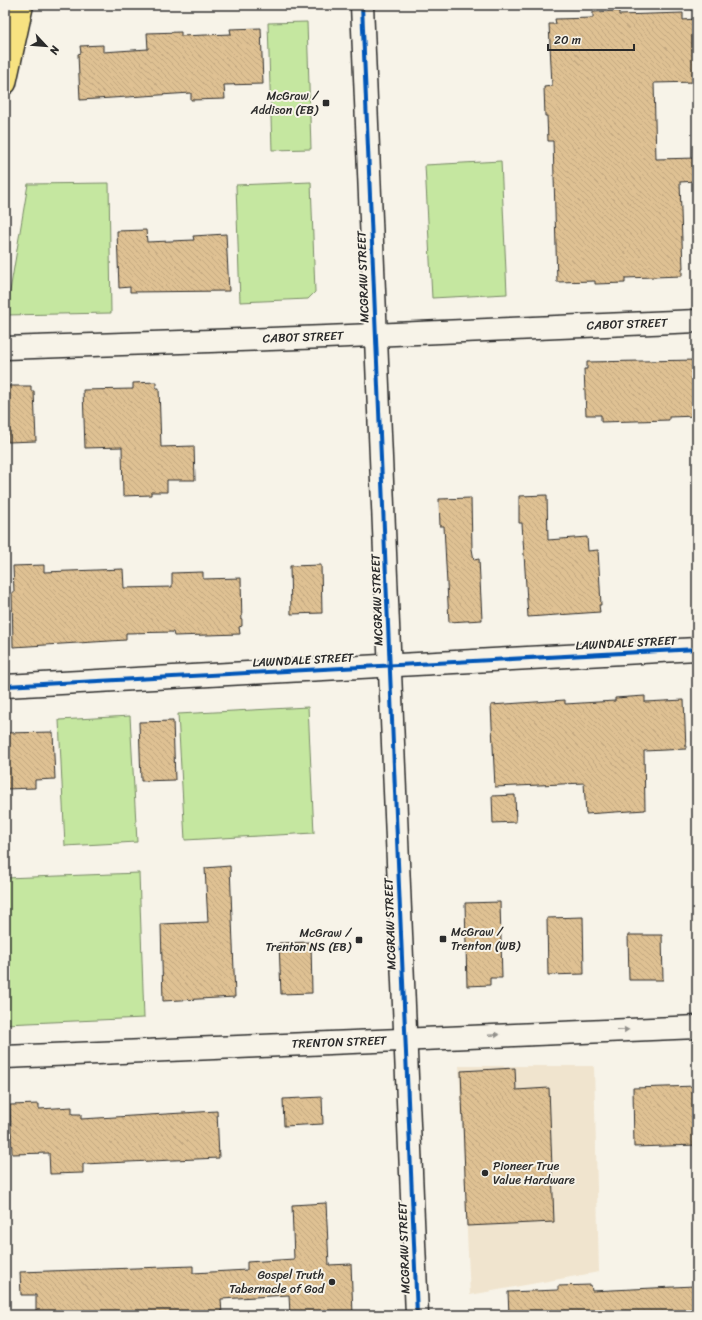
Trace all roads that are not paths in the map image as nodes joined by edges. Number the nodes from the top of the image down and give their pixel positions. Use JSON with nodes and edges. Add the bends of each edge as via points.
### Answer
{"nodes":[{"id":1,"x":22,"y":5,"type":"edge"},
{"id":2,"x":362,"y":5,"type":"edge"},
{"id":3,"x":5,"y":83,"type":"edge"},
{"id":4,"x":697,"y":321,"type":"edge"},
{"id":5,"x":375,"y":334,"type":"junction"},
{"id":6,"x":5,"y":348,"type":"edge"},
{"id":7,"x":697,"y":649,"type":"edge"},
{"id":8,"x":389,"y":665,"type":"junction"},
{"id":9,"x":5,"y":686,"type":"edge"},
{"id":10,"x":697,"y":1027,"type":"edge"},
{"id":11,"x":405,"y":1039,"type":"junction"},
{"id":12,"x":5,"y":1057,"type":"edge"},
{"id":13,"x":417,"y":1315,"type":"edge"}],
"edges":[{"from":1,"to":3,"type":"highway"},
{"from":2,"to":5,"type":"street","name":"MCGRAW STREET"},
{"from":4,"to":5,"type":"street","name":"CABOT STREET"},
{"from":5,"to":6,"type":"street","name":"CABOT STREET"},
{"from":5,"to":8,"type":"street","name":"MCGRAW STREET"},
{"from":7,"to":8,"type":"street","name":"LAWNDALE STREET"},
{"from":8,"to":9,"type":"street","name":"LAWNDALE STREET"},
{"from":8,"to":11,"type":"street","name":"MCGRAW STREET"},
{"from":11,"to":10,"type":"street","name":"TRENTON STREET","one_way":true},
{"from":11,"to":12,"type":"street","name":"TRENTON STREET"},
{"from":11,"to":13,"type":"street","name":"MCGRAW STREET"}]}
